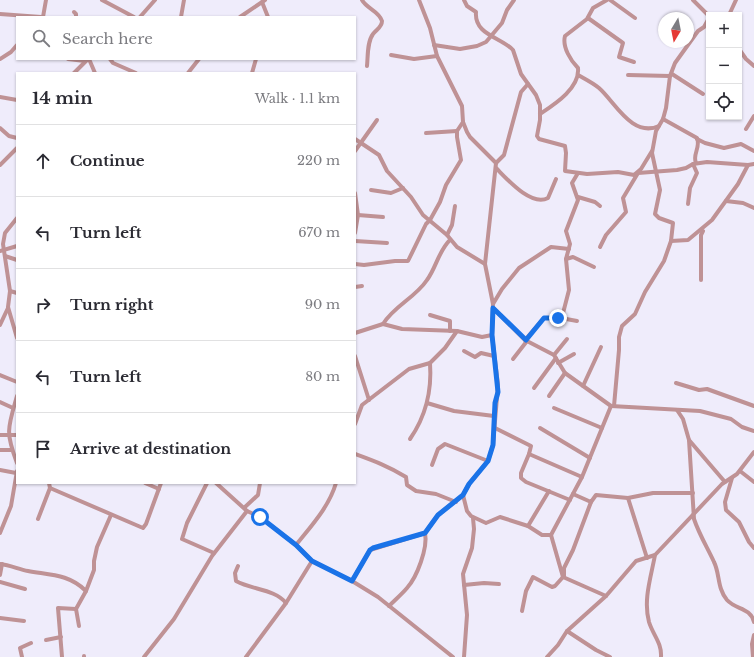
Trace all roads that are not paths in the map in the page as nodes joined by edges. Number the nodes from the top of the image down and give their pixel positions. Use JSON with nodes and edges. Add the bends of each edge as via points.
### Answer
{"nodes":[{"id":1,"x":46,"y":0,"type":"edge"},
{"id":2,"x":102,"y":0,"type":"edge"},
{"id":3,"x":155,"y":0,"type":"edge"},
{"id":4,"x":184,"y":0,"type":"edge"},
{"id":5,"x":362,"y":0,"type":"edge"},
{"id":6,"x":419,"y":0,"type":"edge"},
{"id":7,"x":464,"y":0,"type":"edge"},
{"id":8,"x":514,"y":0,"type":"edge"},
{"id":9,"x":609,"y":0,"type":"edge"},
{"id":10,"x":736,"y":0,"type":"edge"},
{"id":11,"x":264,"y":1,"type":"edge"},
{"id":12,"x":696,"y":1,"type":"edge"},
{"id":13,"x":74,"y":12,"type":"dead end"},
{"id":14,"x":730,"y":12,"type":"edge"},
{"id":15,"x":706,"y":13,"type":"edge"},
{"id":16,"x":0,"y":14,"type":"edge"},
{"id":17,"x":26,"y":16,"type":"edge"},
{"id":18,"x":39,"y":16,"type":"edge"},
{"id":19,"x":76,"y":16,"type":"edge"},
{"id":20,"x":132,"y":16,"type":"edge"},
{"id":21,"x":141,"y":16,"type":"edge"},
{"id":22,"x":181,"y":16,"type":"edge"},
{"id":23,"x":242,"y":16,"type":"edge"},
{"id":24,"x":268,"y":16,"type":"edge"},
{"id":25,"x":588,"y":18,"type":"junction"},
{"id":26,"x":635,"y":18,"type":"dead end"},
{"id":27,"x":706,"y":23,"type":"edge"},
{"id":28,"x":490,"y":36,"type":"junction"},
{"id":29,"x":434,"y":45,"type":"junction"},
{"id":30,"x":16,"y":46,"type":"edge"},
{"id":31,"x":11,"y":52,"type":"junction"},
{"id":32,"x":742,"y":53,"type":"edge"},
{"id":33,"x":16,"y":54,"type":"edge"},
{"id":34,"x":391,"y":55,"type":"dead end"},
{"id":35,"x":438,"y":56,"type":"junction"},
{"id":36,"x":0,"y":59,"type":"edge"},
{"id":37,"x":87,"y":60,"type":"edge"},
{"id":38,"x":111,"y":60,"type":"edge"},
{"id":39,"x":198,"y":60,"type":"edge"},
{"id":40,"x":256,"y":60,"type":"edge"},
{"id":41,"x":634,"y":62,"type":"dead end"},
{"id":42,"x":367,"y":66,"type":"dead end"},
{"id":43,"x":754,"y":66,"type":"edge"},
{"id":44,"x":75,"y":72,"type":"edge"},
{"id":45,"x":95,"y":72,"type":"edge"},
{"id":46,"x":134,"y":72,"type":"edge"},
{"id":47,"x":189,"y":72,"type":"edge"},
{"id":48,"x":252,"y":72,"type":"edge"},
{"id":49,"x":578,"y":75,"type":"junction"},
{"id":50,"x":628,"y":75,"type":"dead end"},
{"id":51,"x":671,"y":75,"type":"junction"},
{"id":52,"x":528,"y":84,"type":"junction"},
{"id":53,"x":703,"y":94,"type":"dead end"},
{"id":54,"x":0,"y":97,"type":"edge"},
{"id":55,"x":16,"y":100,"type":"edge"},
{"id":56,"x":540,"y":114,"type":"junction"},
{"id":57,"x":754,"y":116,"type":"edge"},
{"id":58,"x":663,"y":119,"type":"junction"},
{"id":59,"x":377,"y":120,"type":"dead end"},
{"id":60,"x":463,"y":122,"type":"junction"},
{"id":61,"x":659,"y":126,"type":"junction"},
{"id":62,"x":0,"y":128,"type":"edge"},
{"id":63,"x":746,"y":129,"type":"dead end"},
{"id":64,"x":457,"y":131,"type":"junction"},
{"id":65,"x":426,"y":133,"type":"dead end"},
{"id":66,"x":16,"y":138,"type":"edge"},
{"id":67,"x":697,"y":138,"type":"junction"},
{"id":68,"x":356,"y":139,"type":"edge"},
{"id":69,"x":361,"y":141,"type":"junction"},
{"id":70,"x":16,"y":149,"type":"edge"},
{"id":71,"x":356,"y":149,"type":"edge"},
{"id":72,"x":653,"y":149,"type":"junction"},
{"id":73,"x":754,"y":151,"type":"edge"},
{"id":74,"x":16,"y":154,"type":"edge"},
{"id":75,"x":11,"y":156,"type":"junction"},
{"id":76,"x":694,"y":164,"type":"junction"},
{"id":77,"x":754,"y":164,"type":"edge"},
{"id":78,"x":0,"y":165,"type":"edge"},
{"id":79,"x":748,"y":165,"type":"junction"},
{"id":80,"x":496,"y":166,"type":"junction"},
{"id":81,"x":657,"y":172,"type":"junction"},
{"id":82,"x":578,"y":173,"type":"junction"},
{"id":83,"x":638,"y":173,"type":"junction"},
{"id":84,"x":556,"y":179,"type":"dead end"},
{"id":85,"x":403,"y":188,"type":"junction"},
{"id":86,"x":370,"y":190,"type":"dead end"},
{"id":87,"x":578,"y":197,"type":"junction"},
{"id":88,"x":356,"y":201,"type":"edge"},
{"id":89,"x":726,"y":201,"type":"junction"},
{"id":90,"x":688,"y":204,"type":"dead end"},
{"id":91,"x":455,"y":206,"type":"dead end"},
{"id":92,"x":600,"y":206,"type":"dead end"},
{"id":93,"x":754,"y":208,"type":"edge"},
{"id":94,"x":358,"y":216,"type":"junction"},
{"id":95,"x":383,"y":217,"type":"dead end"},
{"id":96,"x":16,"y":219,"type":"edge"},
{"id":97,"x":430,"y":220,"type":"junction"},
{"id":98,"x":356,"y":227,"type":"edge"},
{"id":99,"x":704,"y":228,"type":"junction"},
{"id":100,"x":447,"y":235,"type":"junction"},
{"id":101,"x":450,"y":240,"type":"junction"},
{"id":102,"x":356,"y":241,"type":"edge"},
{"id":103,"x":671,"y":241,"type":"junction"},
{"id":104,"x":387,"y":243,"type":"dead end"},
{"id":105,"x":16,"y":246,"type":"edge"},
{"id":106,"x":600,"y":247,"type":"dead end"},
{"id":107,"x":569,"y":249,"type":"junction"},
{"id":108,"x":3,"y":253,"type":"edge"},
{"id":109,"x":566,"y":259,"type":"junction"},
{"id":110,"x":16,"y":260,"type":"edge"},
{"id":111,"x":356,"y":264,"type":"edge"},
{"id":112,"x":485,"y":264,"type":"junction"},
{"id":113,"x":594,"y":267,"type":"dead end"},
{"id":114,"x":701,"y":280,"type":"dead end"},
{"id":115,"x":362,"y":286,"type":"dead end"},
{"id":116,"x":356,"y":287,"type":"edge"},
{"id":117,"x":10,"y":292,"type":"junction"},
{"id":118,"x":16,"y":293,"type":"edge"},
{"id":119,"x":493,"y":306,"type":"junction"},
{"id":120,"x":8,"y":307,"type":"junction"},
{"id":121,"x":430,"y":315,"type":"dead end"},
{"id":122,"x":561,"y":318,"type":"junction"},
{"id":123,"x":577,"y":321,"type":"dead end"},
{"id":124,"x":383,"y":324,"type":"junction"},
{"id":125,"x":0,"y":325,"type":"edge"},
{"id":126,"x":450,"y":331,"type":"junction"},
{"id":127,"x":457,"y":331,"type":"junction"},
{"id":128,"x":356,"y":333,"type":"edge"},
{"id":129,"x":16,"y":335,"type":"edge"},
{"id":130,"x":492,"y":335,"type":"junction"},
{"id":131,"x":567,"y":339,"type":"dead end"},
{"id":132,"x":526,"y":341,"type":"junction"},
{"id":133,"x":601,"y":347,"type":"dead end"},
{"id":134,"x":464,"y":351,"type":"dead end"},
{"id":135,"x":574,"y":354,"type":"dead end"},
{"id":136,"x":494,"y":356,"type":"junction"},
{"id":137,"x":555,"y":357,"type":"junction"},
{"id":138,"x":356,"y":359,"type":"edge"},
{"id":139,"x":513,"y":359,"type":"dead end"},
{"id":140,"x":430,"y":363,"type":"junction"},
{"id":141,"x":558,"y":363,"type":"junction"},
{"id":142,"x":565,"y":373,"type":"junction"},
{"id":143,"x":0,"y":375,"type":"edge"},
{"id":144,"x":16,"y":382,"type":"edge"},
{"id":145,"x":676,"y":383,"type":"dead end"},
{"id":146,"x":583,"y":386,"type":"junction"},
{"id":147,"x":534,"y":388,"type":"dead end"},
{"id":148,"x":549,"y":396,"type":"dead end"},
{"id":149,"x":16,"y":399,"type":"edge"},
{"id":150,"x":369,"y":400,"type":"junction"},
{"id":151,"x":0,"y":402,"type":"edge"},
{"id":152,"x":427,"y":403,"type":"junction"},
{"id":153,"x":612,"y":406,"type":"junction"},
{"id":154,"x":754,"y":406,"type":"edge"},
{"id":155,"x":13,"y":408,"type":"junction"},
{"id":156,"x":554,"y":408,"type":"dead end"},
{"id":157,"x":677,"y":410,"type":"junction"},
{"id":158,"x":494,"y":416,"type":"junction"},
{"id":159,"x":356,"y":421,"type":"edge"},
{"id":160,"x":495,"y":428,"type":"junction"},
{"id":161,"x":540,"y":428,"type":"dead end"},
{"id":162,"x":602,"y":428,"type":"junction"},
{"id":163,"x":754,"y":431,"type":"edge"},
{"id":164,"x":0,"y":435,"type":"edge"},
{"id":165,"x":9,"y":435,"type":"junction"},
{"id":166,"x":16,"y":435,"type":"edge"},
{"id":167,"x":410,"y":439,"type":"dead end"},
{"id":168,"x":689,"y":440,"type":"junction"},
{"id":169,"x":0,"y":450,"type":"edge"},
{"id":170,"x":12,"y":450,"type":"junction"},
{"id":171,"x":754,"y":452,"type":"edge"},
{"id":172,"x":356,"y":454,"type":"edge"},
{"id":173,"x":529,"y":454,"type":"junction"},
{"id":174,"x":590,"y":458,"type":"junction"},
{"id":175,"x":16,"y":460,"type":"edge"},
{"id":176,"x":488,"y":461,"type":"junction"},
{"id":177,"x":432,"y":464,"type":"dead end"},
{"id":178,"x":0,"y":470,"type":"edge"},
{"id":179,"x":740,"y":470,"type":"junction"},
{"id":180,"x":16,"y":472,"type":"edge"},
{"id":181,"x":582,"y":477,"type":"junction"},
{"id":182,"x":16,"y":478,"type":"edge"},
{"id":183,"x":732,"y":478,"type":"junction"},
{"id":184,"x":725,"y":482,"type":"junction"},
{"id":185,"x":754,"y":482,"type":"edge"},
{"id":186,"x":49,"y":484,"type":"edge"},
{"id":187,"x":147,"y":484,"type":"edge"},
{"id":188,"x":161,"y":484,"type":"edge"},
{"id":189,"x":206,"y":484,"type":"edge"},
{"id":190,"x":217,"y":484,"type":"edge"},
{"id":191,"x":260,"y":484,"type":"edge"},
{"id":192,"x":336,"y":484,"type":"edge"},
{"id":193,"x":50,"y":488,"type":"junction"},
{"id":194,"x":159,"y":489,"type":"junction"},
{"id":195,"x":549,"y":491,"type":"junction"},
{"id":196,"x":693,"y":493,"type":"junction"},
{"id":197,"x":573,"y":494,"type":"junction"},
{"id":198,"x":463,"y":495,"type":"junction"},
{"id":199,"x":628,"y":498,"type":"junction"},
{"id":200,"x":570,"y":500,"type":"junction"},
{"id":201,"x":456,"y":502,"type":"junction"},
{"id":202,"x":591,"y":502,"type":"junction"},
{"id":203,"x":246,"y":509,"type":"junction"},
{"id":204,"x":695,"y":511,"type":"junction"},
{"id":205,"x":112,"y":515,"type":"junction"},
{"id":206,"x":473,"y":518,"type":"junction"},
{"id":207,"x":38,"y":519,"type":"dead end"},
{"id":208,"x":528,"y":526,"type":"junction"},
{"id":209,"x":0,"y":531,"type":"edge"},
{"id":210,"x":425,"y":533,"type":"junction"},
{"id":211,"x":551,"y":535,"type":"junction"},
{"id":212,"x":296,"y":545,"type":"junction"},
{"id":213,"x":754,"y":548,"type":"edge"},
{"id":214,"x":214,"y":553,"type":"junction"},
{"id":215,"x":655,"y":555,"type":"junction"},
{"id":216,"x":647,"y":558,"type":"junction"},
{"id":217,"x":312,"y":561,"type":"junction"},
{"id":218,"x":1,"y":564,"type":"edge"},
{"id":219,"x":238,"y":566,"type":"dead end"},
{"id":220,"x":0,"y":575,"type":"edge"},
{"id":221,"x":563,"y":577,"type":"junction"},
{"id":222,"x":352,"y":581,"type":"junction"},
{"id":223,"x":0,"y":582,"type":"edge"},
{"id":224,"x":500,"y":584,"type":"dead end"},
{"id":225,"x":464,"y":585,"type":"junction"},
{"id":226,"x":25,"y":588,"type":"dead end"},
{"id":227,"x":86,"y":591,"type":"junction"},
{"id":228,"x":606,"y":596,"type":"junction"},
{"id":229,"x":286,"y":603,"type":"junction"},
{"id":230,"x":389,"y":606,"type":"junction"},
{"id":231,"x":76,"y":609,"type":"junction"},
{"id":232,"x":522,"y":611,"type":"dead end"},
{"id":233,"x":0,"y":618,"type":"edge"},
{"id":234,"x":24,"y":621,"type":"dead end"},
{"id":235,"x":754,"y":622,"type":"edge"},
{"id":236,"x":79,"y":626,"type":"dead end"},
{"id":237,"x":567,"y":631,"type":"junction"},
{"id":238,"x":754,"y":635,"type":"edge"},
{"id":239,"x":61,"y":637,"type":"junction"},
{"id":240,"x":46,"y":640,"type":"dead end"},
{"id":241,"x":31,"y":643,"type":"dead end"},
{"id":242,"x":22,"y":657,"type":"edge"},
{"id":243,"x":62,"y":657,"type":"edge"},
{"id":244,"x":144,"y":657,"type":"edge"},
{"id":245,"x":246,"y":657,"type":"edge"},
{"id":246,"x":453,"y":657,"type":"edge"},
{"id":247,"x":464,"y":657,"type":"edge"},
{"id":248,"x":547,"y":657,"type":"edge"},
{"id":249,"x":610,"y":657,"type":"edge"},
{"id":250,"x":661,"y":657,"type":"edge"},
{"id":251,"x":753,"y":657,"type":"edge"}],
"edges":[{"from":1,"to":18,"type":"street"},
{"from":2,"to":20,"type":"street"},
{"from":3,"to":21,"type":"street"},
{"from":4,"to":22,"type":"street"},
{"from":5,"to":42,"type":"street","via":[[382,21],[370,41]]},
{"from":6,"to":29,"type":"street"},
{"from":7,"to":28,"type":"street","via":[[467,6],[476,12],[479,25]]},
{"from":8,"to":28,"type":"street","via":[[502,24]]},
{"from":9,"to":25,"type":"street","via":[[593,8]]},
{"from":9,"to":26,"type":"street"},
{"from":10,"to":14,"type":"street"},
{"from":11,"to":23,"type":"street"},
{"from":11,"to":24,"type":"street"},
{"from":12,"to":15,"type":"street"},
{"from":13,"to":19,"type":"street"},
{"from":16,"to":17,"type":"street"},
{"from":25,"to":41,"type":"street","via":[[623,43],[619,57]]},
{"from":25,"to":49,"type":"street","via":[[566,35],[564,40],[567,52],[578,68]]},
{"from":27,"to":51,"type":"street","via":[[675,63]]},
{"from":28,"to":29,"type":"street","via":[[486,42],[467,48]]},
{"from":28,"to":52,"type":"street","via":[[513,50],[521,74]]},
{"from":29,"to":35,"type":"street"},
{"from":30,"to":31,"type":"street"},
{"from":31,"to":33,"type":"street"},
{"from":31,"to":36,"type":"street"},
{"from":32,"to":43,"type":"street"},
{"from":34,"to":35,"type":"street","via":[[414,59]]},
{"from":35,"to":60,"type":"street","via":[[462,106]]},
{"from":37,"to":44,"type":"street"},
{"from":37,"to":45,"type":"street"},
{"from":38,"to":46,"type":"street"},
{"from":39,"to":47,"type":"street"},
{"from":40,"to":48,"type":"street"},
{"from":49,"to":56,"type":"street","via":[[564,96]]},
{"from":49,"to":61,"type":"street","via":[[598,88],[632,123],[646,127]]},
{"from":50,"to":51,"type":"street"},
{"from":51,"to":53,"type":"street"},
{"from":51,"to":58,"type":"street"},
{"from":52,"to":56,"type":"street","via":[[536,95]]},
{"from":52,"to":80,"type":"street","via":[[521,92],[504,155]]},
{"from":54,"to":55,"type":"street"},
{"from":56,"to":82,"type":"street","via":[[537,137],[565,146],[565,170]]},
{"from":57,"to":63,"type":"street"},
{"from":58,"to":61,"type":"street"},
{"from":58,"to":67,"type":"street"},
{"from":59,"to":69,"type":"street"},
{"from":60,"to":64,"type":"street"},
{"from":60,"to":80,"type":"street","via":[[470,137]]},
{"from":61,"to":72,"type":"street"},
{"from":62,"to":66,"type":"street","via":[[9,136]]},
{"from":64,"to":65,"type":"street"},
{"from":64,"to":97,"type":"street","via":[[461,160]]},
{"from":67,"to":73,"type":"street","via":[[724,148],[741,144]]},
{"from":67,"to":76,"type":"street"},
{"from":68,"to":69,"type":"street"},
{"from":69,"to":71,"type":"street"},
{"from":69,"to":85,"type":"street","via":[[379,155],[387,171]]},
{"from":70,"to":75,"type":"street"},
{"from":72,"to":81,"type":"street"},
{"from":72,"to":83,"type":"street"},
{"from":74,"to":75,"type":"street"},
{"from":75,"to":78,"type":"street"},
{"from":76,"to":79,"type":"street","via":[[720,162]]},
{"from":76,"to":81,"type":"street","via":[[686,168]]},
{"from":76,"to":90,"type":"street","via":[[697,173],[690,188]]},
{"from":77,"to":79,"type":"street"},
{"from":79,"to":89,"type":"street"},
{"from":80,"to":84,"type":"street","via":[[514,186],[536,199],[548,198]]},
{"from":80,"to":112,"type":"street"},
{"from":81,"to":83,"type":"street"},
{"from":81,"to":103,"type":"street","via":[[660,190],[655,214],[658,218],[673,223]]},
{"from":82,"to":83,"type":"street"},
{"from":82,"to":87,"type":"street","via":[[572,183]]},
{"from":83,"to":106,"type":"street","via":[[623,198],[626,212],[608,232]]},
{"from":85,"to":86,"type":"street","via":[[391,193]]},
{"from":85,"to":97,"type":"street","via":[[423,215]]},
{"from":87,"to":92,"type":"street"},
{"from":87,"to":107,"type":"street","via":[[566,228]]},
{"from":88,"to":94,"type":"street"},
{"from":89,"to":93,"type":"street","via":[[743,203]]},
{"from":89,"to":99,"type":"street"},
{"from":91,"to":100,"type":"street","via":[[452,225]]},
{"from":94,"to":95,"type":"street"},
{"from":94,"to":98,"type":"street"},
{"from":96,"to":108,"type":"street","via":[[4,237]]},
{"from":97,"to":100,"type":"street"},
{"from":97,"to":111,"type":"street","via":[[408,261]]},
{"from":99,"to":103,"type":"street","via":[[688,240]]},
{"from":99,"to":114,"type":"street","via":[[701,235]]},
{"from":100,"to":101,"type":"street"},
{"from":101,"to":112,"type":"street"},
{"from":101,"to":124,"type":"street","via":[[422,287],[389,315]]},
{"from":102,"to":104,"type":"street"},
{"from":103,"to":153,"type":"street","via":[[664,261],[635,314],[622,326],[618,337],[619,350]]},
{"from":105,"to":108,"type":"street"},
{"from":107,"to":109,"type":"street"},
{"from":107,"to":119,"type":"street","via":[[551,247],[519,268],[502,288]]},
{"from":108,"to":110,"type":"street"},
{"from":108,"to":117,"type":"street"},
{"from":109,"to":113,"type":"street","via":[[573,257]]},
{"from":109,"to":122,"type":"street","via":[[569,290]]},
{"from":112,"to":119,"type":"street"},
{"from":115,"to":116,"type":"street"},
{"from":117,"to":118,"type":"street"},
{"from":117,"to":120,"type":"street"},
{"from":119,"to":130,"type":"street"},
{"from":119,"to":132,"type":"street"},
{"from":120,"to":125,"type":"street"},
{"from":120,"to":129,"type":"street"},
{"from":121,"to":126,"type":"street","via":[[450,321]]},
{"from":122,"to":123,"type":"street"},
{"from":122,"to":132,"type":"street","via":[[544,318]]},
{"from":124,"to":126,"type":"street","via":[[402,329]]},
{"from":124,"to":128,"type":"street"},
{"from":126,"to":127,"type":"street"},
{"from":127,"to":130,"type":"street","via":[[482,337]]},
{"from":127,"to":140,"type":"street","via":[[446,348]]},
{"from":130,"to":136,"type":"street"},
{"from":131,"to":137,"type":"street"},
{"from":132,"to":137,"type":"street"},
{"from":132,"to":139,"type":"street"},
{"from":133,"to":146,"type":"street"},
{"from":134,"to":136,"type":"street","via":[[475,357],[481,353]]},
{"from":135,"to":141,"type":"street"},
{"from":136,"to":158,"type":"street","via":[[498,385]]},
{"from":137,"to":141,"type":"street"},
{"from":137,"to":147,"type":"street"},
{"from":138,"to":150,"type":"street"},
{"from":140,"to":150,"type":"street","via":[[409,369]]},
{"from":140,"to":152,"type":"street","via":[[431,378]]},
{"from":141,"to":142,"type":"street"},
{"from":142,"to":146,"type":"street"},
{"from":142,"to":148,"type":"street"},
{"from":143,"to":144,"type":"street"},
{"from":145,"to":154,"type":"street","via":[[699,390],[707,389]]},
{"from":146,"to":153,"type":"street"},
{"from":149,"to":155,"type":"street"},
{"from":150,"to":159,"type":"street","via":[[362,405]]},
{"from":151,"to":155,"type":"street"},
{"from":152,"to":158,"type":"street","via":[[454,411]]},
{"from":152,"to":167,"type":"street"},
{"from":153,"to":157,"type":"street"},
{"from":153,"to":162,"type":"street"},
{"from":155,"to":165,"type":"street"},
{"from":156,"to":162,"type":"street"},
{"from":157,"to":163,"type":"street","via":[[700,411],[731,418],[742,427]]},
{"from":157,"to":168,"type":"street"},
{"from":158,"to":160,"type":"street"},
{"from":160,"to":173,"type":"street","via":[[531,446]]},
{"from":160,"to":176,"type":"street"},
{"from":161,"to":174,"type":"street"},
{"from":162,"to":174,"type":"street"},
{"from":164,"to":165,"type":"street"},
{"from":165,"to":166,"type":"street"},
{"from":165,"to":170,"type":"street"},
{"from":168,"to":184,"type":"street"},
{"from":168,"to":196,"type":"street"},
{"from":169,"to":170,"type":"street"},
{"from":170,"to":175,"type":"street"},
{"from":171,"to":179,"type":"street"},
{"from":172,"to":201,"type":"street","via":[[396,471],[406,477],[407,485],[416,490]]},
{"from":173,"to":181,"type":"street"},
{"from":173,"to":195,"type":"street","via":[[520,474],[521,478]]},
{"from":174,"to":181,"type":"street"},
{"from":176,"to":177,"type":"street","via":[[445,444],[438,449]]},
{"from":176,"to":198,"type":"street"},
{"from":178,"to":180,"type":"street"},
{"from":179,"to":183,"type":"street"},
{"from":179,"to":185,"type":"street"},
{"from":181,"to":197,"type":"street"},
{"from":182,"to":209,"type":"street","via":[[11,506]]},
{"from":183,"to":184,"type":"street"},
{"from":183,"to":213,"type":"street","via":[[725,502],[726,510],[739,522]]},
{"from":184,"to":204,"type":"street"},
{"from":186,"to":193,"type":"street"},
{"from":187,"to":194,"type":"street"},
{"from":188,"to":194,"type":"street"},
{"from":189,"to":214,"type":"street","via":[[182,539]]},
{"from":190,"to":203,"type":"street"},
{"from":191,"to":203,"type":"street","via":[[258,495]]},
{"from":192,"to":212,"type":"street","via":[[320,514]]},
{"from":193,"to":205,"type":"street"},
{"from":193,"to":207,"type":"street"},
{"from":194,"to":205,"type":"street","via":[[146,524],[142,528]]},
{"from":195,"to":200,"type":"street"},
{"from":195,"to":208,"type":"street"},
{"from":196,"to":199,"type":"street","via":[[653,493]]},
{"from":196,"to":204,"type":"street"},
{"from":197,"to":200,"type":"street"},
{"from":197,"to":202,"type":"street"},
{"from":198,"to":201,"type":"street"},
{"from":198,"to":206,"type":"street","via":[[467,510]]},
{"from":199,"to":202,"type":"street","via":[[596,495]]},
{"from":199,"to":216,"type":"street"},
{"from":200,"to":211,"type":"street"},
{"from":201,"to":210,"type":"street","via":[[438,515]]},
{"from":202,"to":221,"type":"street","via":[[564,568]]},
{"from":203,"to":212,"type":"street"},
{"from":203,"to":214,"type":"street"},
{"from":204,"to":215,"type":"street"},
{"from":204,"to":235,"type":"street","via":[[694,519],[714,562],[722,593],[738,608],[751,613]]},
{"from":205,"to":227,"type":"street","via":[[97,547],[94,570]]},
{"from":206,"to":208,"type":"street","via":[[486,523],[500,517]]},
{"from":206,"to":225,"type":"street","via":[[472,548],[464,574]]},
{"from":208,"to":211,"type":"street","via":[[542,535]]},
{"from":210,"to":222,"type":"street","via":[[373,548]]},
{"from":210,"to":230,"type":"street","via":[[425,550],[412,581]]},
{"from":211,"to":221,"type":"street"},
{"from":212,"to":217,"type":"street"},
{"from":214,"to":244,"type":"street","via":[[174,619]]},
{"from":215,"to":216,"type":"street"},
{"from":215,"to":250,"type":"street","via":[[646,602],[649,623],[661,646]]},
{"from":216,"to":228,"type":"street","via":[[636,560]]},
{"from":217,"to":222,"type":"street"},
{"from":217,"to":229,"type":"street"},
{"from":218,"to":220,"type":"street"},
{"from":218,"to":227,"type":"street","via":[[64,577]]},
{"from":219,"to":229,"type":"street","via":[[235,573],[236,581],[244,586],[281,597]]},
{"from":221,"to":228,"type":"street"},
{"from":221,"to":232,"type":"street","via":[[552,587],[533,577],[526,591]]},
{"from":222,"to":230,"type":"street"},
{"from":223,"to":226,"type":"street"},
{"from":224,"to":225,"type":"street"},
{"from":225,"to":247,"type":"street","via":[[467,615]]},
{"from":227,"to":231,"type":"street"},
{"from":228,"to":237,"type":"street"},
{"from":229,"to":245,"type":"street"},
{"from":230,"to":246,"type":"street"},
{"from":231,"to":236,"type":"street"},
{"from":231,"to":239,"type":"street","via":[[58,608]]},
{"from":233,"to":234,"type":"street"},
{"from":237,"to":248,"type":"street","via":[[558,646]]},
{"from":237,"to":249,"type":"street"},
{"from":238,"to":251,"type":"street"},
{"from":239,"to":240,"type":"street"},
{"from":239,"to":243,"type":"street"},
{"from":241,"to":242,"type":"street","via":[[20,648]]}]}
